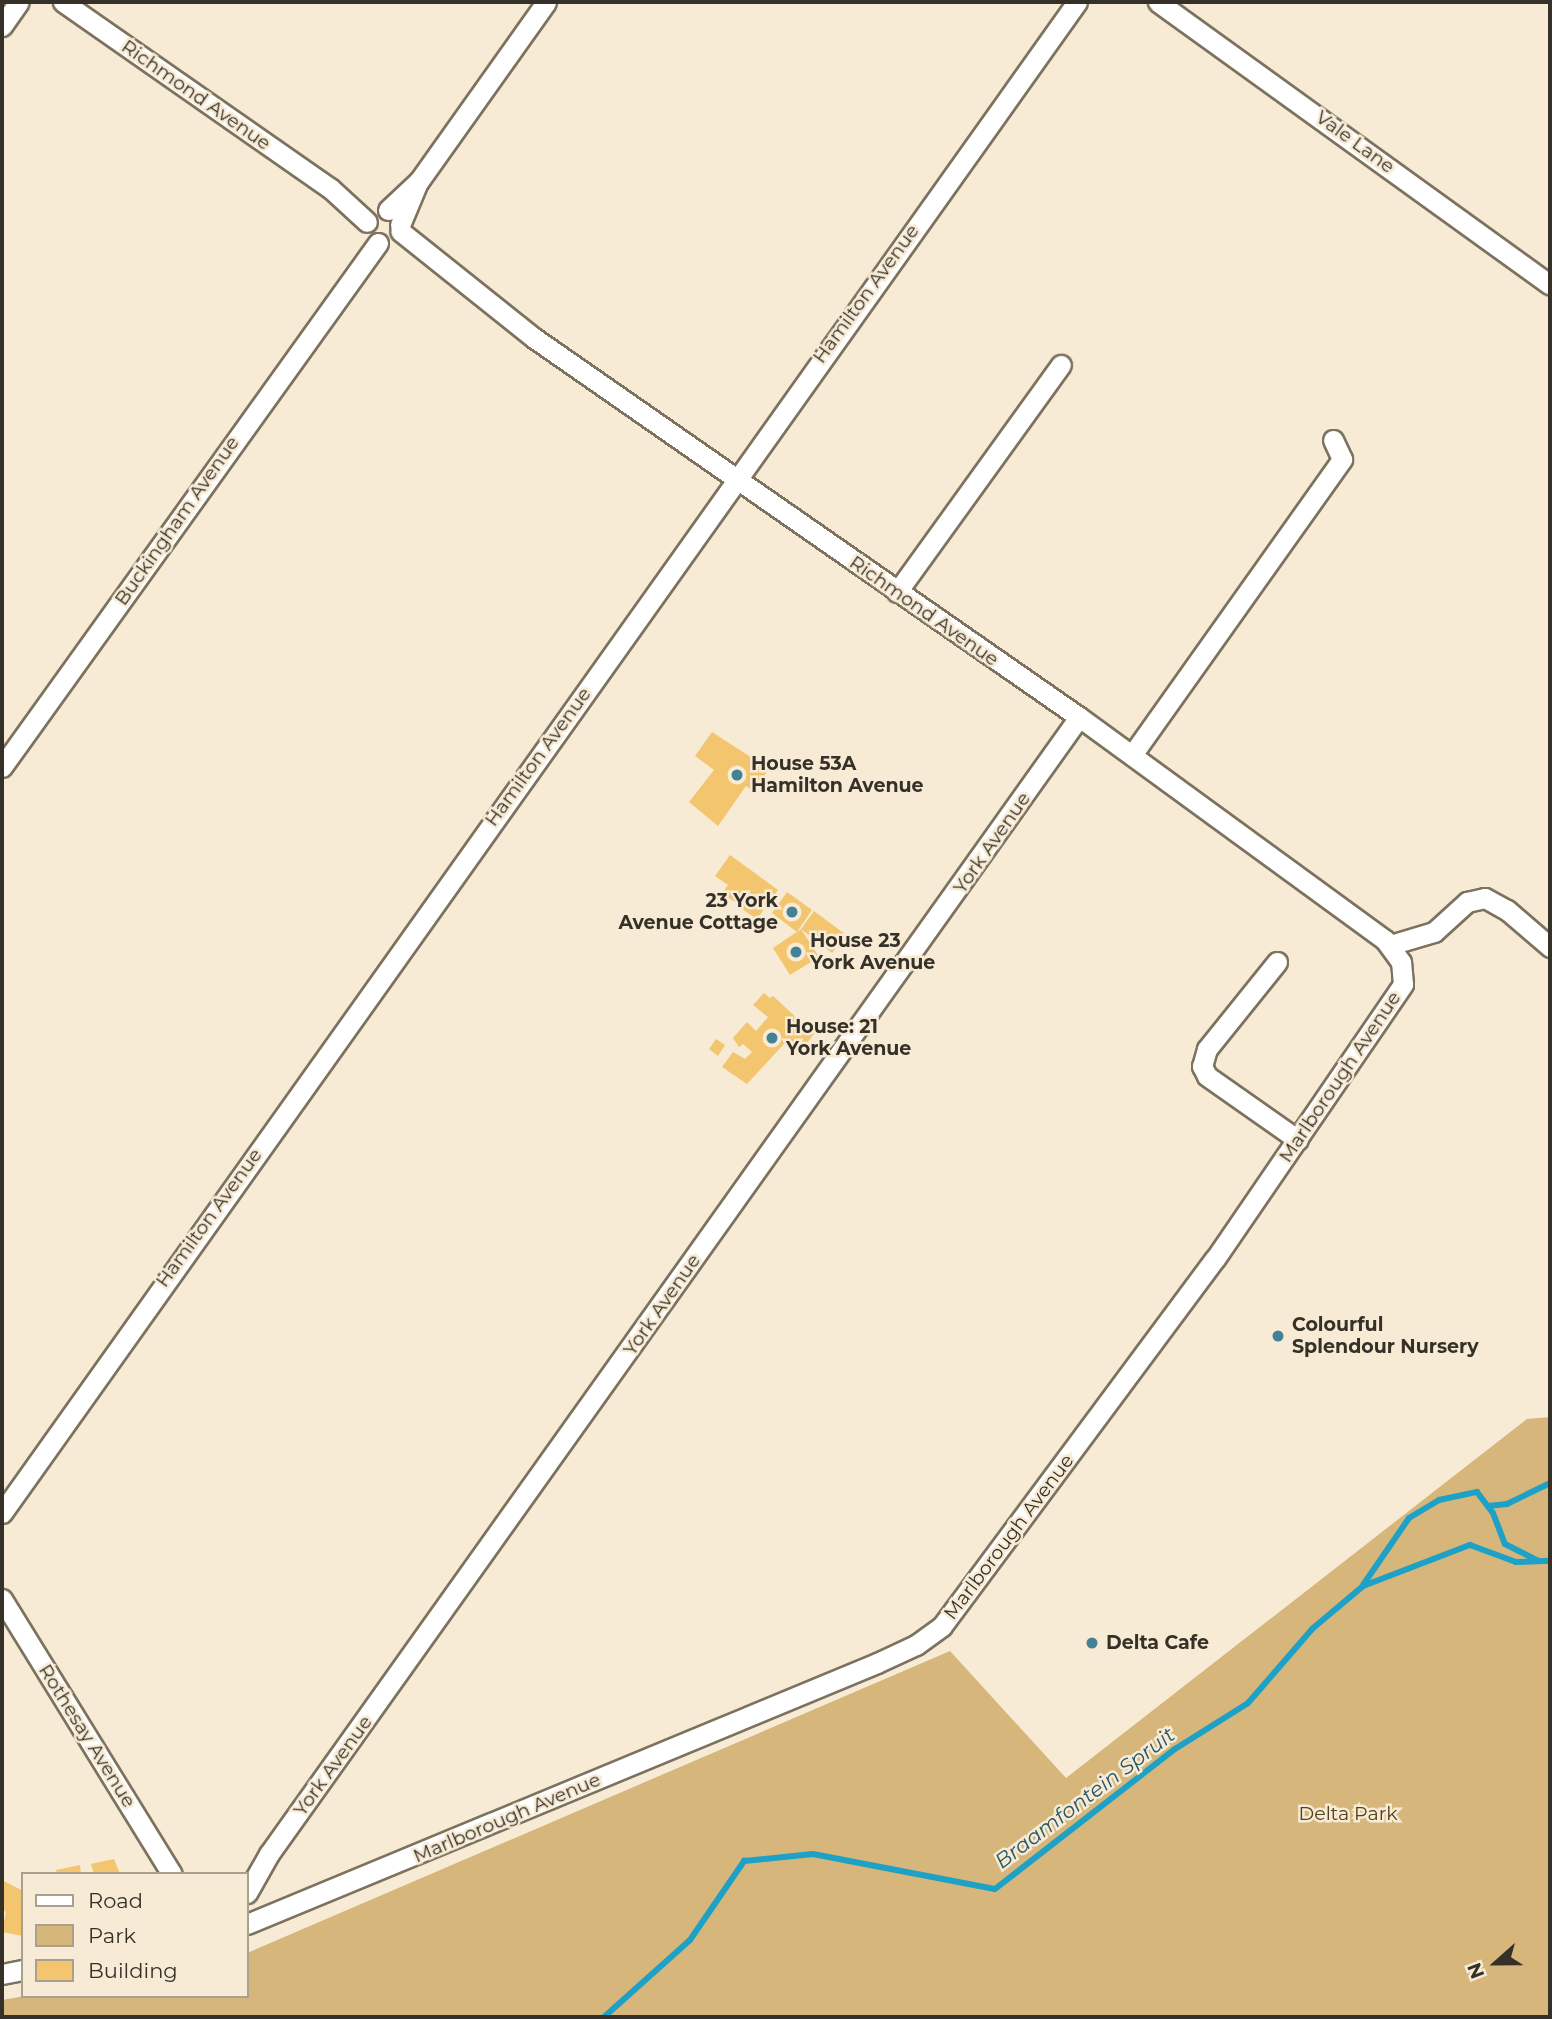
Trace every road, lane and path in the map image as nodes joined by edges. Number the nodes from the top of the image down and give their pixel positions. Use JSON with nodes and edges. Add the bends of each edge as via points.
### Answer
{"nodes":[{"id":1,"x":19,"y":2,"type":"edge"},
{"id":2,"x":63,"y":2,"type":"edge"},
{"id":3,"x":546,"y":2,"type":"edge"},
{"id":4,"x":1077,"y":2,"type":"edge"},
{"id":5,"x":1158,"y":2,"type":"edge"},
{"id":6,"x":2,"y":26,"type":"edge"},
{"id":7,"x":383,"y":227,"type":"junction"},
{"id":8,"x":1550,"y":285,"type":"edge"},
{"id":9,"x":1061,"y":365,"type":"dead end"},
{"id":10,"x":1333,"y":440,"type":"dead end"},
{"id":11,"x":737,"y":481,"type":"junction"},
{"id":12,"x":897,"y":592,"type":"junction"},
{"id":13,"x":1079,"y":717,"type":"junction"},
{"id":14,"x":1132,"y":755,"type":"junction"},
{"id":15,"x":2,"y":767,"type":"edge"},
{"id":16,"x":1390,"y":945,"type":"junction"},
{"id":17,"x":1550,"y":947,"type":"edge"},
{"id":18,"x":1277,"y":962,"type":"dead end"},
{"id":19,"x":1401,"y":962,"type":"joint"},
{"id":20,"x":1298,"y":1140,"type":"junction"},
{"id":21,"x":2,"y":1513,"type":"edge"},
{"id":22,"x":2,"y":1599,"type":"edge"},
{"id":23,"x":171,"y":1872,"type":"edge"},
{"id":24,"x":248,"y":1889,"type":"edge"},
{"id":25,"x":248,"y":1924,"type":"edge"},
{"id":26,"x":21,"y":1970,"type":"edge"},
{"id":27,"x":2,"y":1974,"type":"edge"}],
"edges":[{"from":1,"to":6,"type":"street"},
{"from":2,"to":7,"type":"street","name":"Richmond Avenue"},
{"from":3,"to":7,"type":"street","name":"Buckingham Avenue"},
{"from":4,"to":11,"type":"street","name":"Hamilton Avenue","via":[[822,353]]},
{"from":5,"to":8,"type":"street","name":"Vale Lane"},
{"from":7,"to":11,"type":"street","name":"Richmond Avenue"},
{"from":7,"to":15,"type":"street","name":"Buckingham Avenue"},
{"from":9,"to":12,"type":"street"},
{"from":10,"to":14,"type":"street","via":[[1342,459]]},
{"from":11,"to":12,"type":"street","name":"Richmond Avenue"},
{"from":11,"to":21,"type":"street","name":"Hamilton Avenue"},
{"from":12,"to":13,"type":"street","name":"Richmond Avenue"},
{"from":13,"to":14,"type":"street","name":"Richmond Avenue"},
{"from":13,"to":24,"type":"street","name":"York Avenue"},
{"from":14,"to":16,"type":"street","name":"Richmond Avenue"},
{"from":16,"to":17,"type":"street","via":[[1434,932],[1467,902],[1485,898],[1507,910]]},
{"from":16,"to":19,"type":"street","name":"Richmond Avenue"},
{"from":18,"to":20,"type":"street","via":[[1208,1049],[1202,1066],[1208,1076]]},
{"from":19,"to":20,"type":"street","name":"Marlborough Avenue","via":[[1403,984],[1398,998]]},
{"from":20,"to":25,"type":"street","name":"Marlborough Avenue","via":[[953,1613],[925,1640],[458,1840]]},
{"from":22,"to":23,"type":"street","name":"Rothesay Avenue"},
{"from":26,"to":27,"type":"street"}]}
